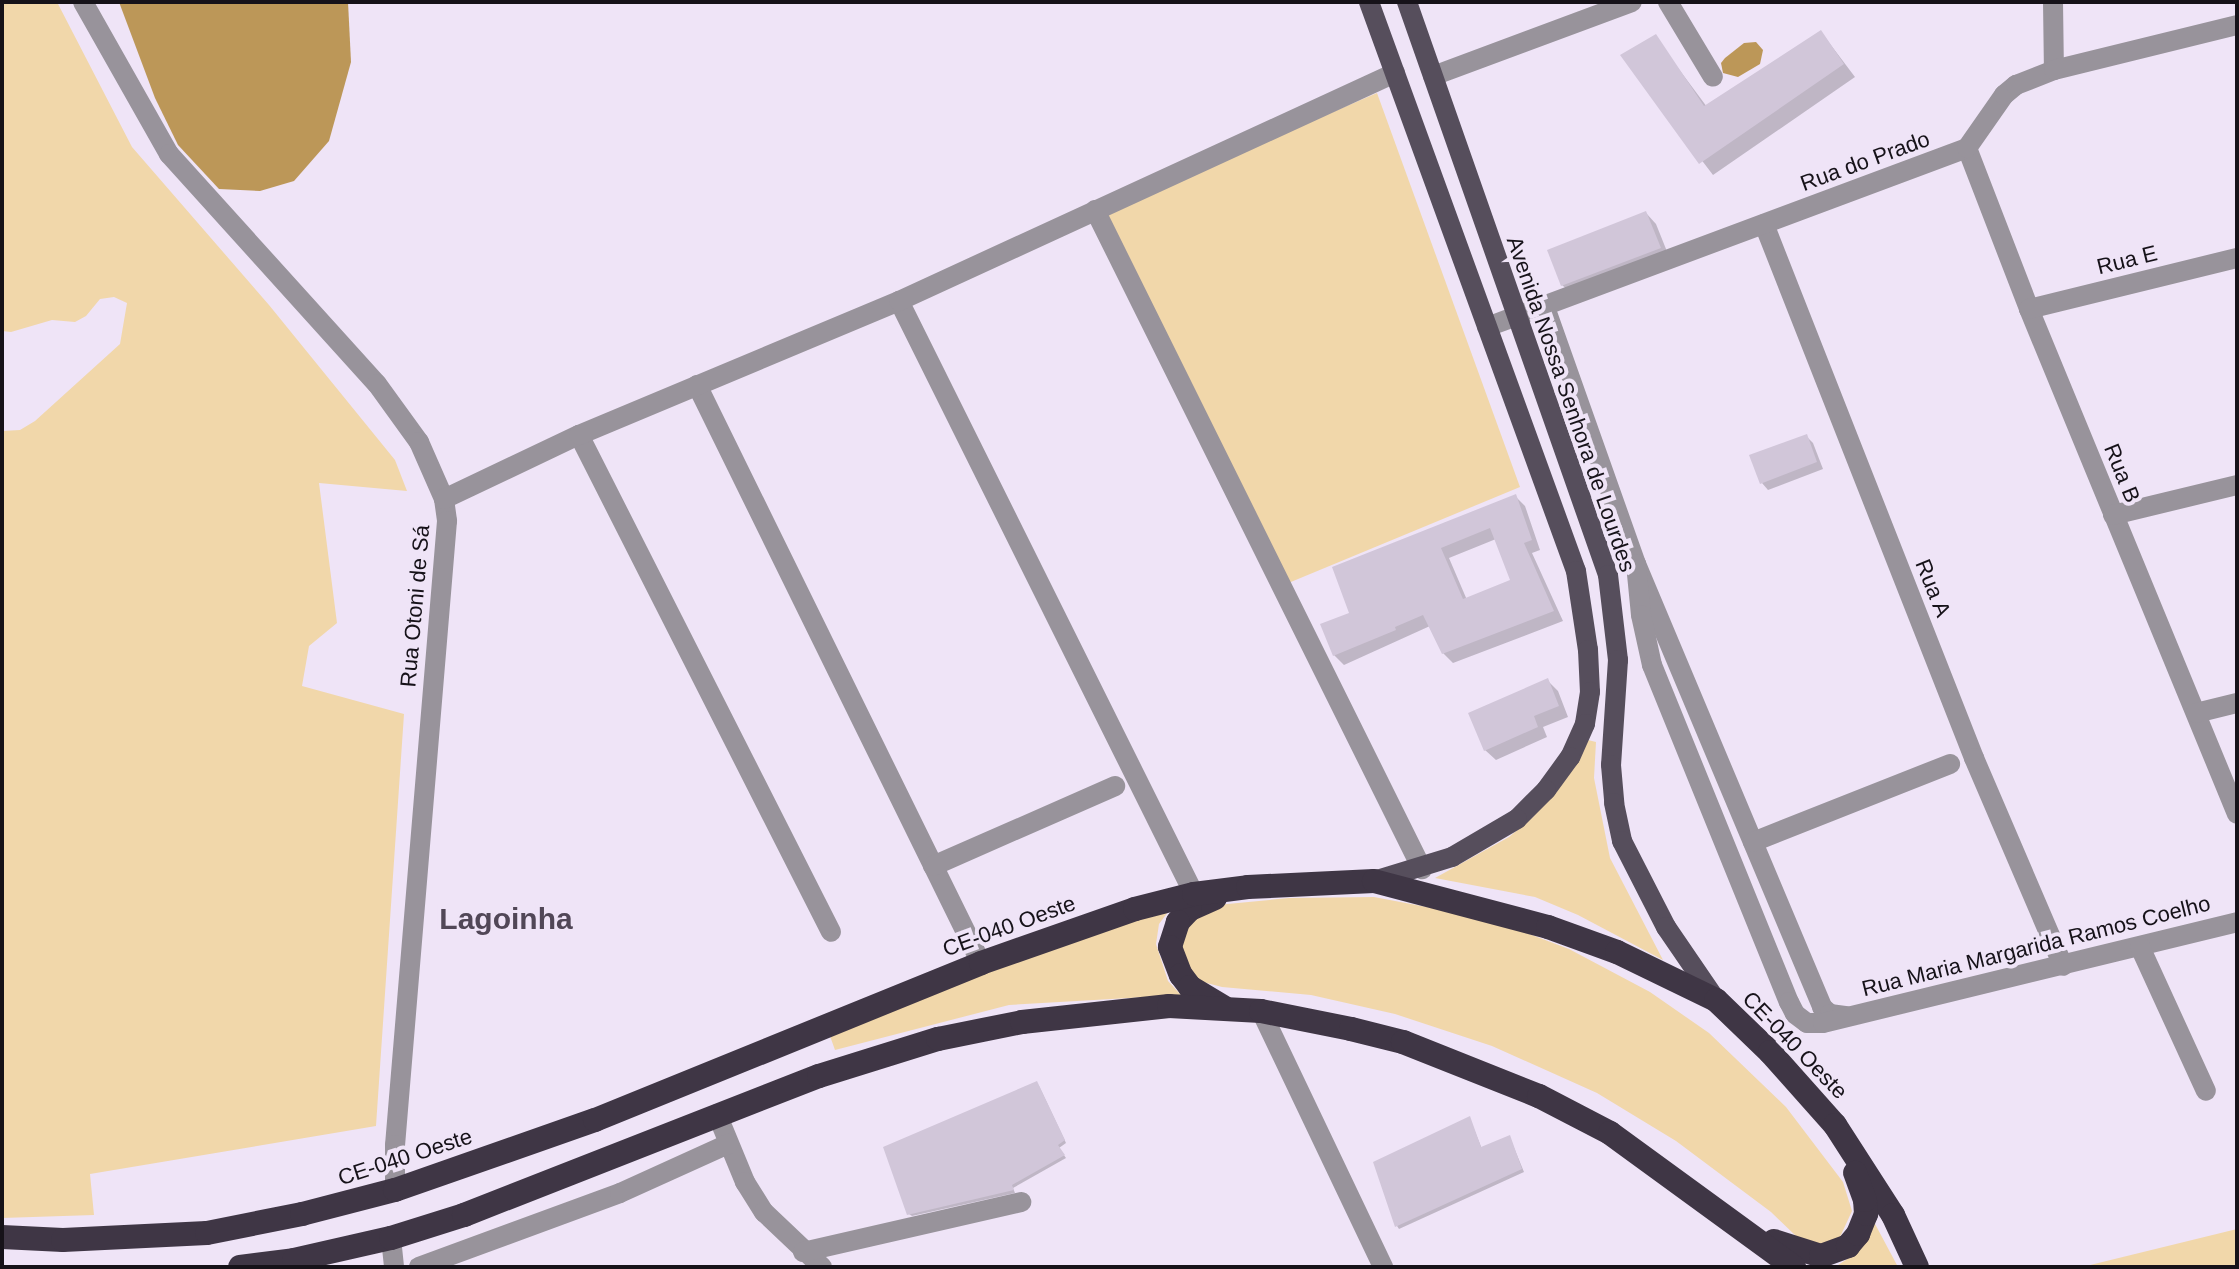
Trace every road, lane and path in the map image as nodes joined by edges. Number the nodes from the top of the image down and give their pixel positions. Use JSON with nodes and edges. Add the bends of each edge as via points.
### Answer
{"nodes":[{"id":1,"x":83,"y":2,"type":"edge"},
{"id":2,"x":1369,"y":2,"type":"edge"},
{"id":3,"x":1407,"y":2,"type":"edge"},
{"id":4,"x":1632,"y":2,"type":"edge"},
{"id":5,"x":1668,"y":2,"type":"edge"},
{"id":6,"x":2053,"y":2,"type":"edge"},
{"id":7,"x":2237,"y":25,"type":"edge"},
{"id":8,"x":2054,"y":70,"type":"junction"},
{"id":9,"x":1395,"y":73,"type":"junction"},
{"id":10,"x":1433,"y":76,"type":"junction"},
{"id":11,"x":1713,"y":77,"type":"dead end"},
{"id":12,"x":1967,"y":148,"type":"junction"},
{"id":13,"x":1095,"y":210,"type":"junction"},
{"id":14,"x":1764,"y":224,"type":"junction"},
{"id":15,"x":2237,"y":258,"type":"edge"},
{"id":16,"x":899,"y":301,"type":"junction"},
{"id":17,"x":1545,"y":307,"type":"junction"},
{"id":18,"x":2029,"y":309,"type":"junction"},
{"id":19,"x":1518,"y":316,"type":"junction"},
{"id":20,"x":1487,"y":327,"type":"junction"},
{"id":21,"x":697,"y":385,"type":"junction"},
{"id":22,"x":579,"y":435,"type":"junction"},
{"id":23,"x":2237,"y":485,"type":"edge"},
{"id":24,"x":444,"y":499,"type":"junction"},
{"id":25,"x":2113,"y":515,"type":"junction"},
{"id":26,"x":1636,"y":564,"type":"junction"},
{"id":27,"x":2237,"y":703,"type":"edge"},
{"id":28,"x":2196,"y":713,"type":"junction"},
{"id":29,"x":1950,"y":764,"type":"dead end"},
{"id":30,"x":1115,"y":786,"type":"dead end"},
{"id":31,"x":2237,"y":814,"type":"edge"},
{"id":32,"x":1753,"y":842,"type":"junction"},
{"id":33,"x":933,"y":866,"type":"junction"},
{"id":34,"x":1422,"y":869,"type":"junction"},
{"id":35,"x":1374,"y":881,"type":"junction"},
{"id":36,"x":1248,"y":887,"type":"junction"},
{"id":37,"x":1194,"y":894,"type":"junction"},
{"id":38,"x":2237,"y":922,"type":"edge"},
{"id":39,"x":831,"y":932,"type":"dead end"},
{"id":40,"x":2140,"y":947,"type":"junction"},
{"id":41,"x":981,"y":963,"type":"junction"},
{"id":42,"x":2063,"y":966,"type":"junction"},
{"id":43,"x":1716,"y":1000,"type":"junction"},
{"id":44,"x":1223,"y":1007,"type":"junction"},
{"id":45,"x":1261,"y":1011,"type":"junction"},
{"id":46,"x":1847,"y":1016,"type":"junction"},
{"id":47,"x":2206,"y":1091,"type":"dead end"},
{"id":48,"x":717,"y":1114,"type":"junction"},
{"id":49,"x":1835,"y":1125,"type":"junction"},
{"id":50,"x":728,"y":1144,"type":"junction"},
{"id":51,"x":395,"y":1190,"type":"junction"},
{"id":52,"x":1021,"y":1202,"type":"dead end"},
{"id":53,"x":1729,"y":1218,"type":"junction"},
{"id":54,"x":2,"y":1237,"type":"edge"},
{"id":55,"x":391,"y":1238,"type":"junction"},
{"id":56,"x":803,"y":1252,"type":"junction"},
{"id":57,"x":240,"y":1267,"type":"edge"},
{"id":58,"x":394,"y":1267,"type":"edge"},
{"id":59,"x":419,"y":1267,"type":"edge"},
{"id":60,"x":822,"y":1267,"type":"edge"},
{"id":61,"x":1383,"y":1267,"type":"edge"},
{"id":62,"x":1794,"y":1267,"type":"edge"},
{"id":63,"x":1917,"y":1267,"type":"edge"}],
"edges":[{"from":1,"to":24,"type":"street","name":"Rua Otoni de Sá","via":[[169,154],[377,384],[419,442]]},
{"from":2,"to":9,"type":"main road"},
{"from":3,"to":10,"type":"main road","name":"Avenida Nossa Senhora de Lourdes"},
{"from":4,"to":10,"type":"street"},
{"from":5,"to":11,"type":"street"},
{"from":6,"to":8,"type":"street"},
{"from":7,"to":8,"type":"street"},
{"from":8,"to":12,"type":"street","via":[[2004,95]]},
{"from":9,"to":13,"type":"street"},
{"from":9,"to":20,"type":"main road"},
{"from":10,"to":19,"type":"main road","name":"Avenida Nossa Senhora de Lourdes"},
{"from":12,"to":14,"type":"street","name":"Rua do Prado"},
{"from":12,"to":18,"type":"street","name":"Rua B"},
{"from":13,"to":16,"type":"street"},
{"from":13,"to":34,"type":"street"},
{"from":14,"to":17,"type":"street","name":"Rua do Prado"},
{"from":14,"to":42,"type":"street","name":"Rua A","via":[[1974,758]]},
{"from":15,"to":18,"type":"street","name":"Rua E"},
{"from":16,"to":21,"type":"street"},
{"from":16,"to":37,"type":"street"},
{"from":17,"to":19,"type":"street","name":"Rua do Prado"},
{"from":17,"to":26,"type":"street"},
{"from":18,"to":25,"type":"street","name":"Rua B"},
{"from":19,"to":20,"type":"street","name":"Rua do Prado"},
{"from":19,"to":43,"type":"main road","name":"Avenida Nossa Senhora de Lourdes","via":[[1608,575],[1618,660],[1612,778],[1622,841],[1666,927]]},
{"from":20,"to":34,"type":"main road","via":[[1576,571],[1590,692],[1585,724],[1546,790],[1487,839]]},
{"from":21,"to":22,"type":"street"},
{"from":21,"to":33,"type":"street"},
{"from":22,"to":24,"type":"street"},
{"from":22,"to":39,"type":"street"},
{"from":23,"to":25,"type":"street"},
{"from":24,"to":51,"type":"street","name":"Rua Otoni de Sá","via":[[447,521]]},
{"from":25,"to":28,"type":"street","name":"Rua B"},
{"from":26,"to":32,"type":"street"},
{"from":26,"to":46,"type":"street","name":"Rua Maria Margarida Ramos Coelho","via":[[1652,665],[1789,1002],[1807,1023]]},
{"from":27,"to":28,"type":"street"},
{"from":28,"to":31,"type":"street","name":"Rua B"},
{"from":29,"to":32,"type":"street"},
{"from":30,"to":33,"type":"street"},
{"from":32,"to":46,"type":"street","via":[[1822,1007]]},
{"from":33,"to":41,"type":"street"},
{"from":34,"to":35,"type":"main road"},
{"from":35,"to":36,"type":"highway","name":"CE-040 Oeste"},
{"from":35,"to":43,"type":"highway","name":"CE-040 Oeste","via":[[1548,927],[1617,952]]},
{"from":36,"to":37,"type":"highway","name":"CE-040 Oeste"},
{"from":36,"to":44,"type":"highway","via":[[1190,909],[1172,933],[1170,947],[1181,975],[1190,987]]},
{"from":37,"to":41,"type":"highway","name":"CE-040 Oeste","via":[[1091,923]]},
{"from":38,"to":40,"type":"street","name":"Rua Maria Margarida Ramos Coelho"},
{"from":40,"to":42,"type":"street","name":"Rua Maria Margarida Ramos Coelho"},
{"from":40,"to":47,"type":"street"},
{"from":41,"to":51,"type":"highway","name":"CE-040 Oeste","via":[[595,1120]]},
{"from":42,"to":46,"type":"street","name":"Rua Maria Margarida Ramos Coelho"},
{"from":43,"to":49,"type":"highway","name":"CE-040 Oeste"},
{"from":44,"to":45,"type":"highway"},
{"from":44,"to":48,"type":"highway","via":[[1169,1006],[1066,1016],[938,1039]]},
{"from":45,"to":53,"type":"highway","via":[[1403,1042],[1539,1096],[1610,1133]]},
{"from":45,"to":61,"type":"street"},
{"from":48,"to":50,"type":"street"},
{"from":48,"to":55,"type":"highway","via":[[464,1215]]},
{"from":49,"to":53,"type":"highway","via":[[1865,1200],[1863,1225],[1848,1246],[1821,1256],[1803,1253]]},
{"from":49,"to":63,"type":"highway","name":"CE-040 Oeste","via":[[1893,1215]]},
{"from":50,"to":56,"type":"street","via":[[764,1212]]},
{"from":50,"to":59,"type":"street","via":[[620,1193]]},
{"from":51,"to":54,"type":"highway","name":"CE-040 Oeste","via":[[207,1233],[63,1240]]},
{"from":52,"to":56,"type":"street"},
{"from":53,"to":62,"type":"highway"},
{"from":55,"to":57,"type":"highway"},
{"from":55,"to":58,"type":"street"},
{"from":56,"to":60,"type":"street"}]}
